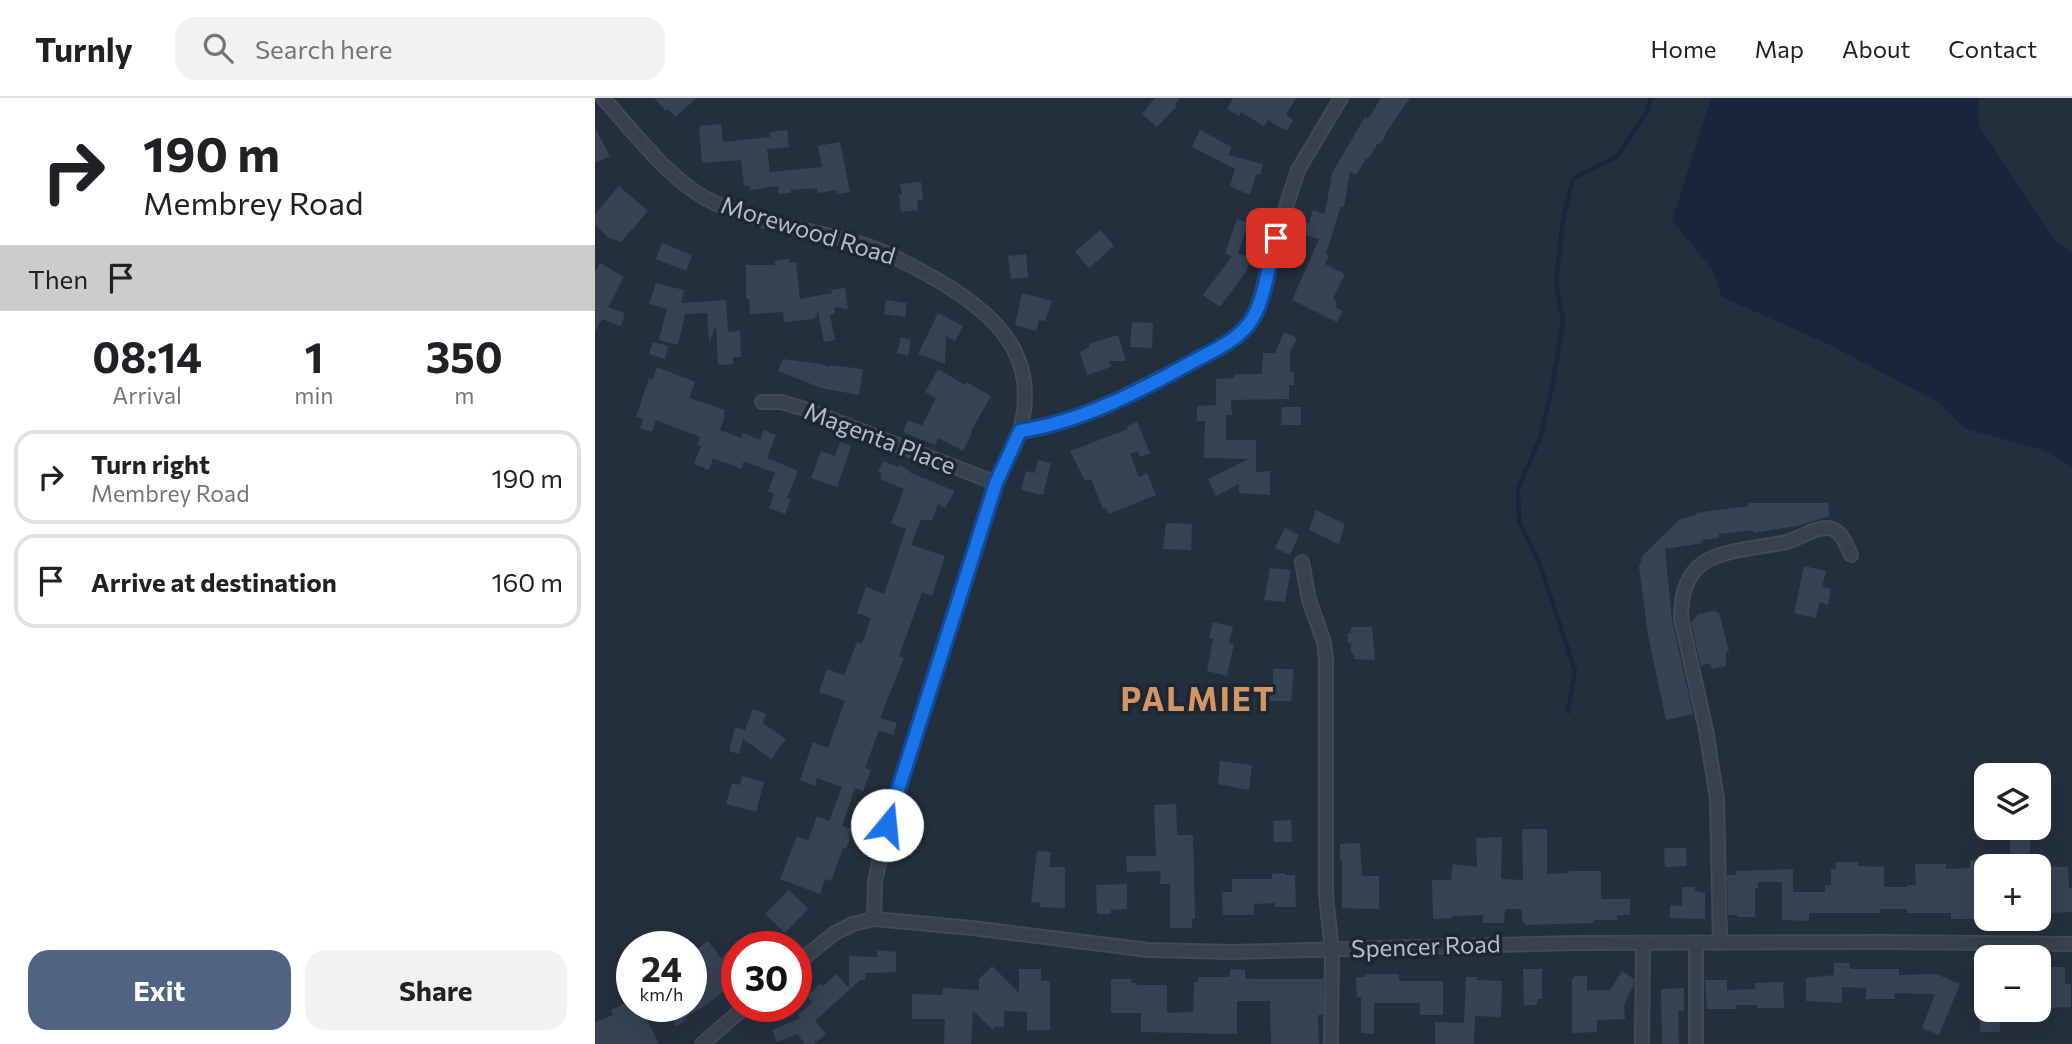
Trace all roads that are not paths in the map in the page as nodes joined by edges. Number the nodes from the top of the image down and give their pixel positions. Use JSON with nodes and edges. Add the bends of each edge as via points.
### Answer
{"nodes":[{"id":1,"x":603,"y":98,"type":"edge"},
{"id":2,"x":1341,"y":98,"type":"edge"},
{"id":3,"x":762,"y":402,"type":"dead end"},
{"id":4,"x":1020,"y":431,"type":"junction"},
{"id":5,"x":996,"y":483,"type":"junction"},
{"id":6,"x":1851,"y":555,"type":"dead end"},
{"id":7,"x":1302,"y":562,"type":"dead end"},
{"id":8,"x":874,"y":919,"type":"junction"},
{"id":9,"x":1643,"y":943,"type":"junction"},
{"id":10,"x":1720,"y":943,"type":"junction"},
{"id":11,"x":1696,"y":944,"type":"junction"},
{"id":12,"x":2072,"y":944,"type":"edge"},
{"id":13,"x":812,"y":951,"type":"edge"},
{"id":14,"x":1332,"y":951,"type":"junction"},
{"id":15,"x":727,"y":1022,"type":"edge"},
{"id":16,"x":702,"y":1044,"type":"edge"},
{"id":17,"x":1331,"y":1044,"type":"edge"},
{"id":18,"x":1642,"y":1044,"type":"edge"},
{"id":19,"x":1696,"y":1044,"type":"edge"}],
"edges":[{"from":1,"to":4,"type":"street","name":"Morewood Road","via":[[674,175],[706,198],[909,263],[990,316],[1007,336],[1020,363],[1025,383]]},
{"from":2,"to":4,"type":"street","via":[[1298,170],[1261,297],[1247,326],[1227,344],[1121,398],[1068,420]]},
{"from":3,"to":5,"type":"street","name":"Magenta Place","via":[[802,408]]},
{"from":4,"to":5,"type":"street","name":"Morewood Road"},
{"from":5,"to":8,"type":"street","name":"Morewood Road","via":[[887,825],[875,882]]},
{"from":6,"to":10,"type":"street","via":[[1843,537],[1821,528],[1785,542],[1709,559],[1696,567],[1684,590],[1681,618],[1717,799]]},
{"from":7,"to":14,"type":"street","via":[[1327,659],[1326,895]]},
{"from":8,"to":13,"type":"street","name":"Spencer Road","via":[[835,933]]},
{"from":8,"to":14,"type":"street","name":"Spencer Road","via":[[1149,950]]},
{"from":9,"to":11,"type":"street","name":"Spencer Road"},
{"from":9,"to":14,"type":"street","name":"Spencer Road"},
{"from":9,"to":18,"type":"street"},
{"from":10,"to":11,"type":"street","name":"Spencer Road"},
{"from":10,"to":12,"type":"street","name":"Spencer Road"},
{"from":11,"to":19,"type":"street"},
{"from":14,"to":17,"type":"street"},
{"from":15,"to":16,"type":"street"}]}
